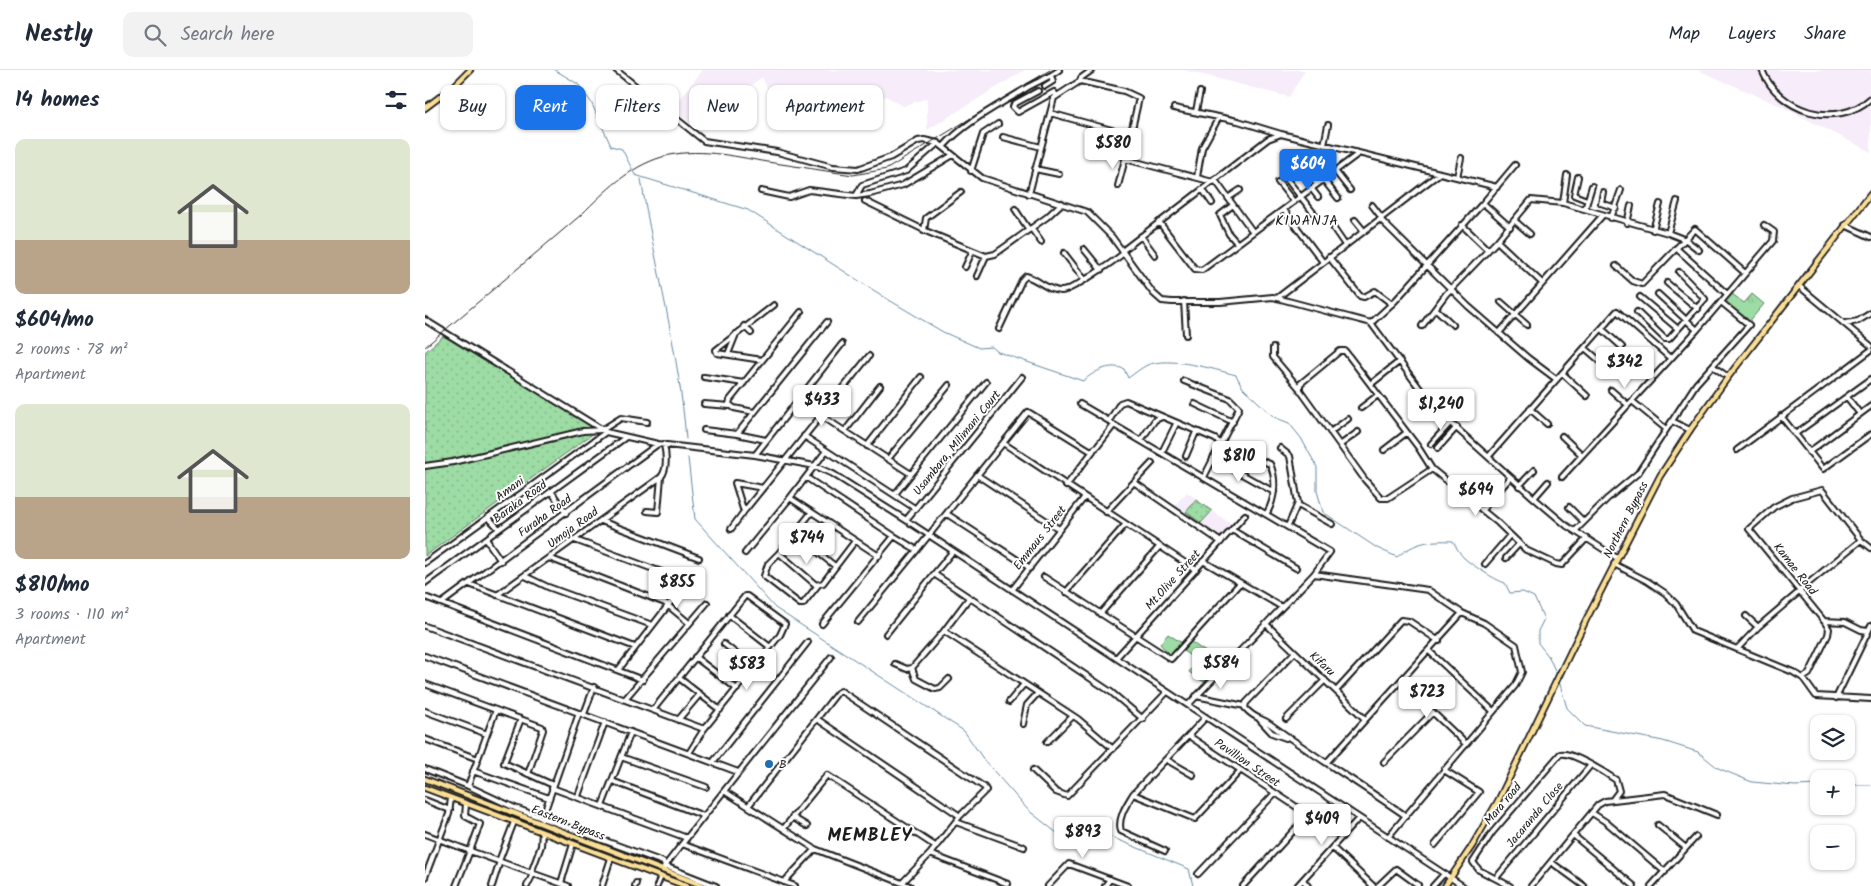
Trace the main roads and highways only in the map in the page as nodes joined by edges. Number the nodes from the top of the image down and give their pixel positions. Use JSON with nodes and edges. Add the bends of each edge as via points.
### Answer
{"nodes":[{"id":1,"x":470,"y":70,"type":"edge"},
{"id":2,"x":425,"y":108,"type":"edge"},
{"id":3,"x":1870,"y":196,"type":"edge"},
{"id":4,"x":425,"y":779,"type":"edge"},
{"id":5,"x":425,"y":788,"type":"edge"},
{"id":6,"x":683,"y":877,"type":"junction"},
{"id":7,"x":680,"y":884,"type":"junction"},
{"id":8,"x":686,"y":886,"type":"edge"},
{"id":9,"x":704,"y":886,"type":"edge"},
{"id":10,"x":1445,"y":886,"type":"edge"}],
"edges":[{"from":1,"to":2,"type":"main road"},
{"from":3,"to":10,"type":"main road","name":"Northern Bypass","via":[[1728,377],[1660,476],[1485,824]]},
{"from":4,"to":6,"type":"main road","name":"Eastern Bypass"},
{"from":5,"to":7,"type":"main road","name":"Eastern Bypass"},
{"from":6,"to":7,"type":"main road"},
{"from":6,"to":9,"type":"main road","name":"Eastern Bypass"},
{"from":7,"to":8,"type":"main road","name":"Eastern Bypass"}]}
